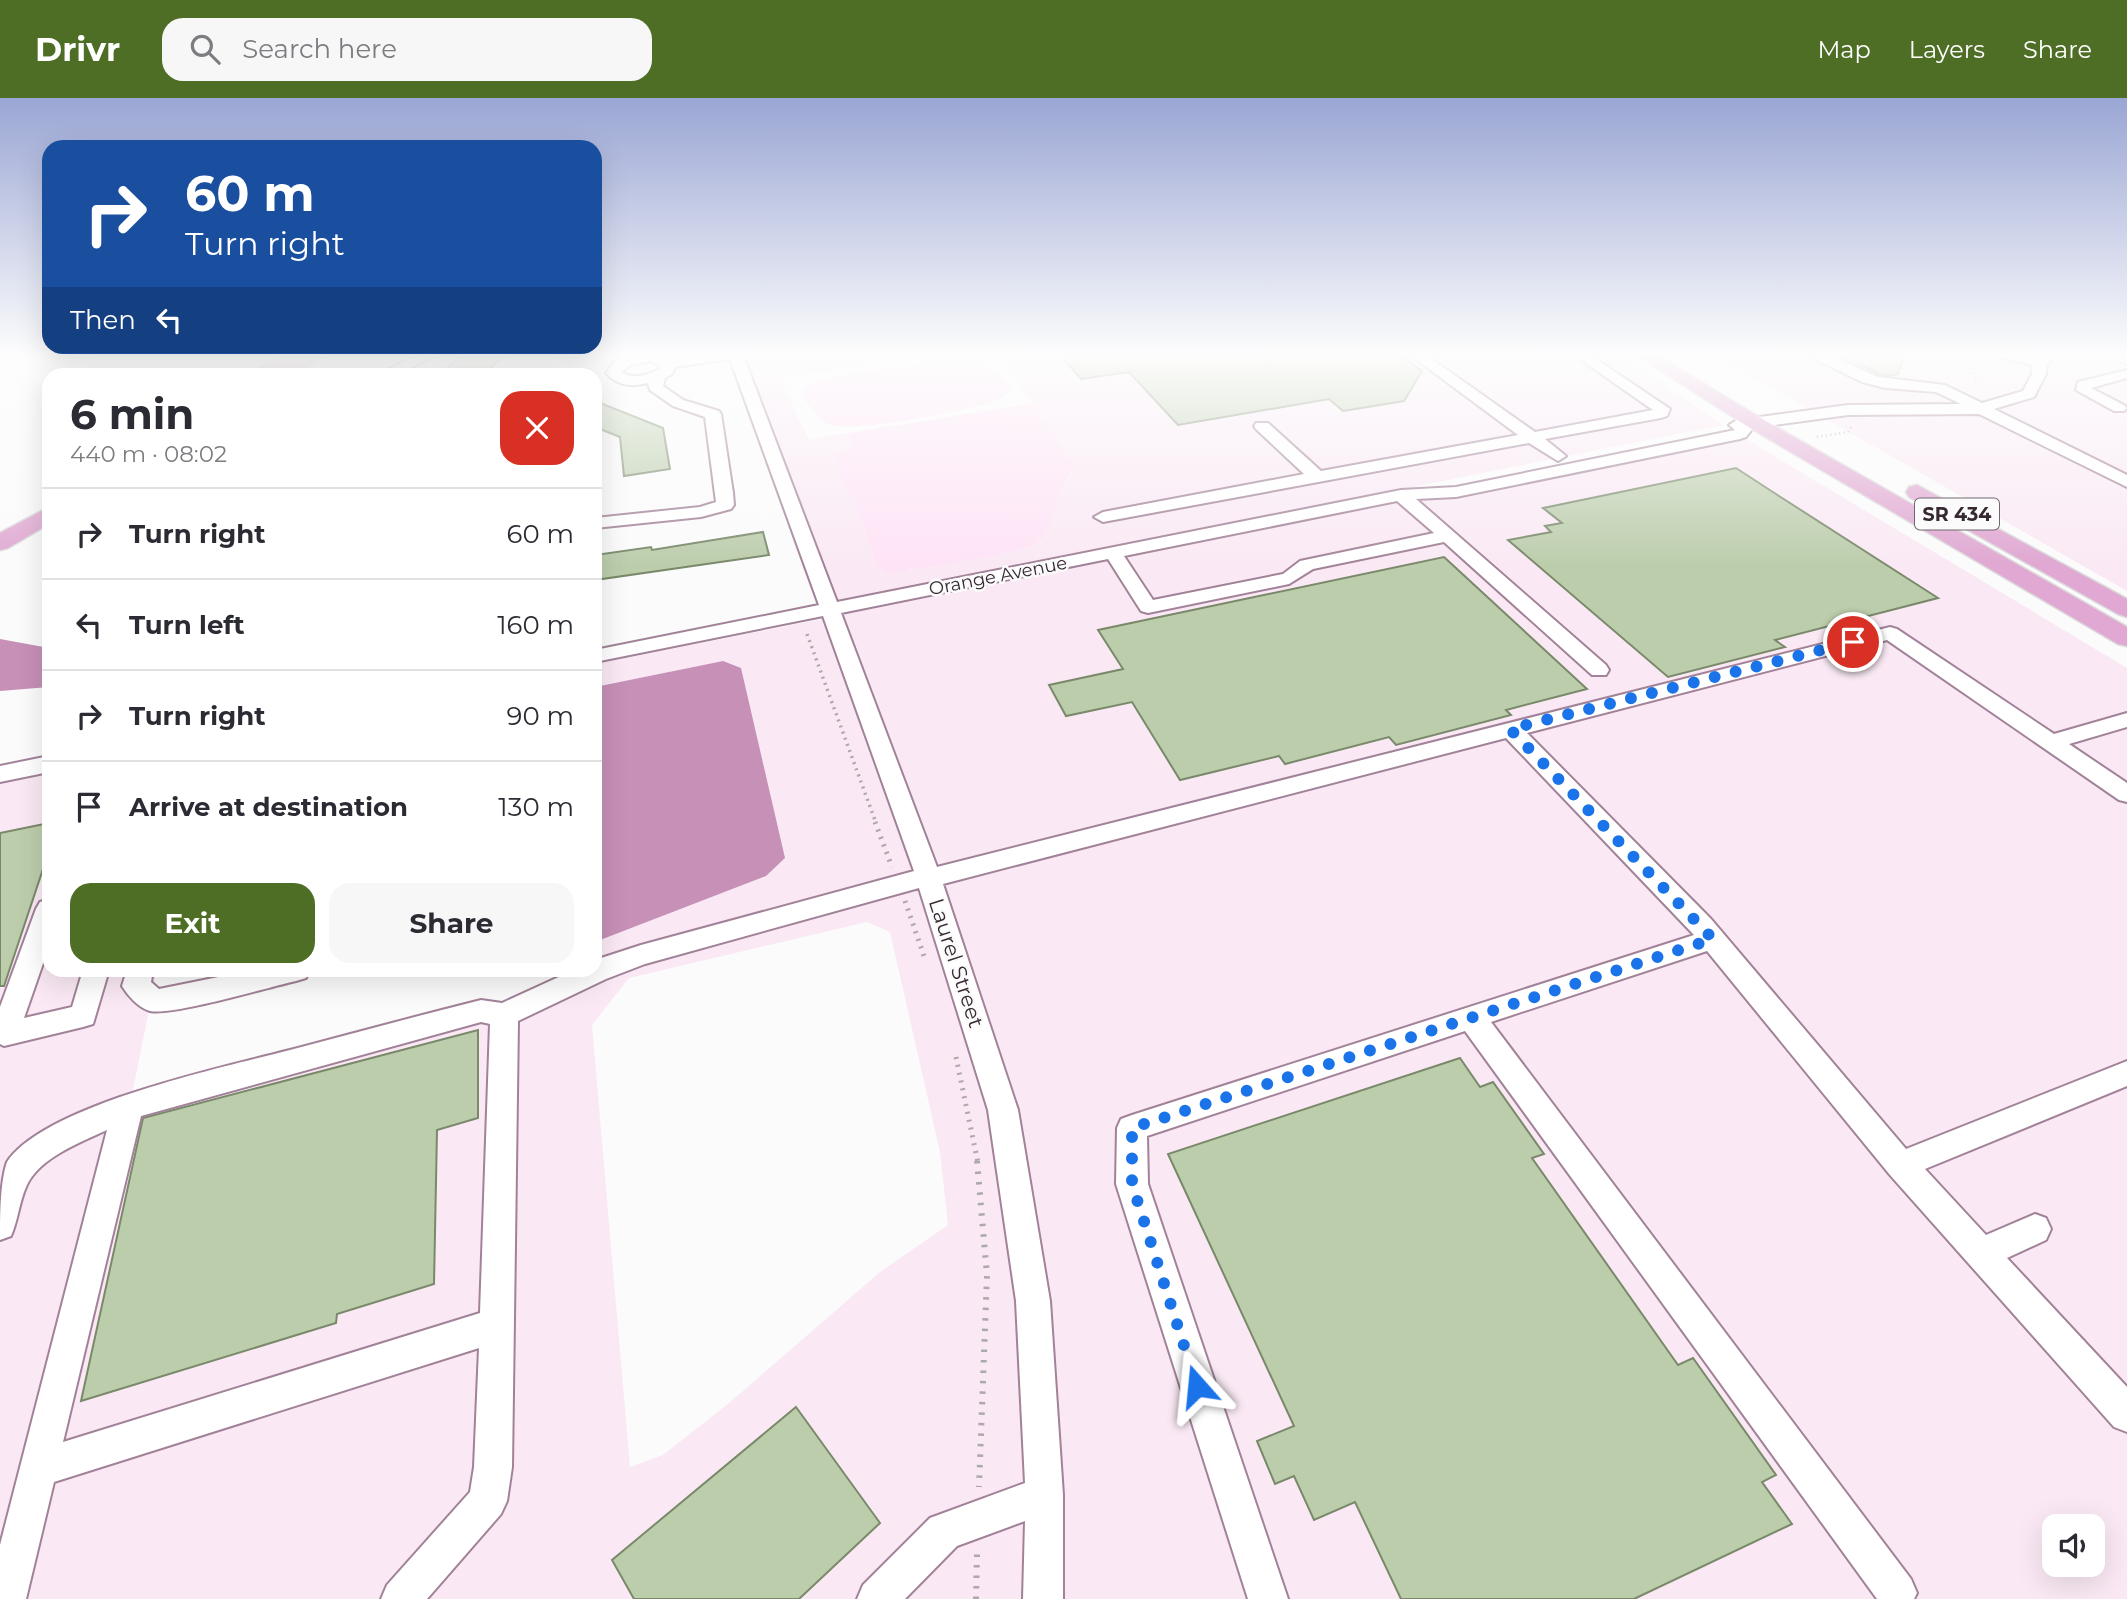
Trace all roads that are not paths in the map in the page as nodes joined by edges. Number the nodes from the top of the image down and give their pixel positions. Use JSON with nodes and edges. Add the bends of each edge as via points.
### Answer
{"nodes":[{"id":1,"x":713,"y":425,"type":"edge"},
{"id":2,"x":763,"y":425,"type":"edge"},
{"id":3,"x":1262,"y":425,"type":"dead end"},
{"id":4,"x":1512,"y":425,"type":"edge"},
{"id":5,"x":1601,"y":425,"type":"edge"},
{"id":6,"x":1719,"y":425,"type":"edge"},
{"id":7,"x":1748,"y":425,"type":"edge"},
{"id":8,"x":1767,"y":425,"type":"edge"},
{"id":9,"x":1800,"y":425,"type":"edge"},
{"id":10,"x":2022,"y":425,"type":"edge"},
{"id":11,"x":1530,"y":438,"type":"junction"},
{"id":12,"x":1558,"y":456,"type":"junction"},
{"id":13,"x":1317,"y":477,"type":"junction"},
{"id":14,"x":2127,"y":482,"type":"edge"},
{"id":15,"x":1401,"y":495,"type":"junction"},
{"id":16,"x":42,"y":498,"type":"edge"},
{"id":17,"x":1103,"y":517,"type":"dead end"},
{"id":18,"x":42,"y":518,"type":"edge"},
{"id":19,"x":0,"y":522,"type":"edge"},
{"id":20,"x":602,"y":522,"type":"edge"},
{"id":21,"x":1447,"y":536,"type":"junction"},
{"id":22,"x":0,"y":543,"type":"edge"},
{"id":23,"x":1113,"y":553,"type":"junction"},
{"id":24,"x":2127,"y":609,"type":"edge"},
{"id":25,"x":830,"y":610,"type":"junction"},
{"id":26,"x":2127,"y":636,"type":"edge"},
{"id":27,"x":602,"y":655,"type":"edge"},
{"id":28,"x":1599,"y":670,"type":"dead end"},
{"id":29,"x":2127,"y":720,"type":"edge"},
{"id":30,"x":1510,"y":729,"type":"junction"},
{"id":31,"x":2051,"y":742,"type":"junction"},
{"id":32,"x":42,"y":765,"type":"edge"},
{"id":33,"x":0,"y":774,"type":"edge"},
{"id":34,"x":2127,"y":794,"type":"edge"},
{"id":35,"x":928,"y":877,"type":"junction"},
{"id":36,"x":42,"y":928,"type":"edge"},
{"id":37,"x":1713,"y":939,"type":"junction"},
{"id":38,"x":602,"y":969,"type":"edge"},
{"id":39,"x":94,"y":977,"type":"edge"},
{"id":40,"x":138,"y":977,"type":"edge"},
{"id":41,"x":267,"y":977,"type":"edge"},
{"id":42,"x":583,"y":977,"type":"edge"},
{"id":43,"x":504,"y":1015,"type":"junction"},
{"id":44,"x":1471,"y":1017,"type":"junction"},
{"id":45,"x":2127,"y":1073,"type":"edge"},
{"id":46,"x":128,"y":1108,"type":"junction"},
{"id":47,"x":1901,"y":1165,"type":"junction"},
{"id":48,"x":0,"y":1225,"type":"edge"},
{"id":49,"x":2035,"y":1229,"type":"dead end"},
{"id":50,"x":1981,"y":1253,"type":"junction"},
{"id":51,"x":496,"y":1325,"type":"junction"},
{"id":52,"x":2127,"y":1413,"type":"edge"},
{"id":53,"x":39,"y":1468,"type":"junction"},
{"id":54,"x":1044,"y":1495,"type":"junction"},
{"id":55,"x":1897,"y":1592,"type":"dead end"},
{"id":56,"x":6,"y":1598,"type":"edge"},
{"id":57,"x":401,"y":1599,"type":"edge"},
{"id":58,"x":877,"y":1599,"type":"edge"},
{"id":59,"x":1044,"y":1599,"type":"edge"},
{"id":60,"x":1268,"y":1599,"type":"edge"}],
"edges":[{"from":1,"to":20,"type":"street","via":[[725,505],[701,512]]},
{"from":2,"to":25,"type":"street","name":"Laurel Street"},
{"from":3,"to":13,"type":"street"},
{"from":4,"to":11,"type":"street"},
{"from":5,"to":11,"type":"street"},
{"from":6,"to":12,"type":"street","name":"Orange Avenue"},
{"from":7,"to":15,"type":"street","name":"Orange Avenue","via":[[1740,433],[1456,492]]},
{"from":8,"to":26,"type":"main road","number":"SR 434"},
{"from":9,"to":24,"type":"main road","number":"SR 434"},
{"from":10,"to":14,"type":"street"},
{"from":11,"to":12,"type":"street"},
{"from":11,"to":13,"type":"street"},
{"from":12,"to":15,"type":"street","name":"Orange Avenue","via":[[1437,480]]},
{"from":13,"to":17,"type":"street"},
{"from":15,"to":21,"type":"street"},
{"from":15,"to":23,"type":"street","name":"Orange Avenue"},
{"from":16,"to":19,"type":"main road"},
{"from":18,"to":22,"type":"main road"},
{"from":21,"to":23,"type":"street","via":[[1307,565],[1289,578],[1148,607]]},
{"from":21,"to":28,"type":"street"},
{"from":23,"to":25,"type":"street","name":"Orange Avenue"},
{"from":25,"to":27,"type":"street","name":"Orange Avenue"},
{"from":25,"to":35,"type":"street","name":"Laurel Street"},
{"from":29,"to":31,"type":"street"},
{"from":30,"to":31,"type":"street","via":[[1890,633]]},
{"from":30,"to":35,"type":"street"},
{"from":30,"to":37,"type":"street"},
{"from":31,"to":34,"type":"street"},
{"from":32,"to":33,"type":"street"},
{"from":35,"to":38,"type":"street"},
{"from":35,"to":54,"type":"street","name":"Laurel Street","via":[[1003,1110],[1033,1301]]},
{"from":36,"to":39,"type":"street","via":[[4,1034],[83,1016]]},
{"from":37,"to":44,"type":"street"},
{"from":37,"to":47,"type":"street"},
{"from":40,"to":41,"type":"street","via":[[136,986],[154,1001]]},
{"from":42,"to":43,"type":"street"},
{"from":43,"to":46,"type":"street","via":[[481,1011]]},
{"from":43,"to":51,"type":"street"},
{"from":44,"to":55,"type":"street"},
{"from":44,"to":60,"type":"street","via":[[1132,1128],[1132,1184]]},
{"from":45,"to":47,"type":"street"},
{"from":46,"to":48,"type":"street","via":[[23,1165],[11,1185]]},
{"from":46,"to":53,"type":"street"},
{"from":47,"to":50,"type":"street"},
{"from":49,"to":50,"type":"street"},
{"from":50,"to":52,"type":"street"},
{"from":51,"to":53,"type":"street"},
{"from":51,"to":57,"type":"street","via":[[494,1466],[488,1501]]},
{"from":53,"to":56,"type":"street"},
{"from":54,"to":58,"type":"street","via":[[944,1532]]},
{"from":54,"to":59,"type":"street","name":"Laurel Street"}]}
